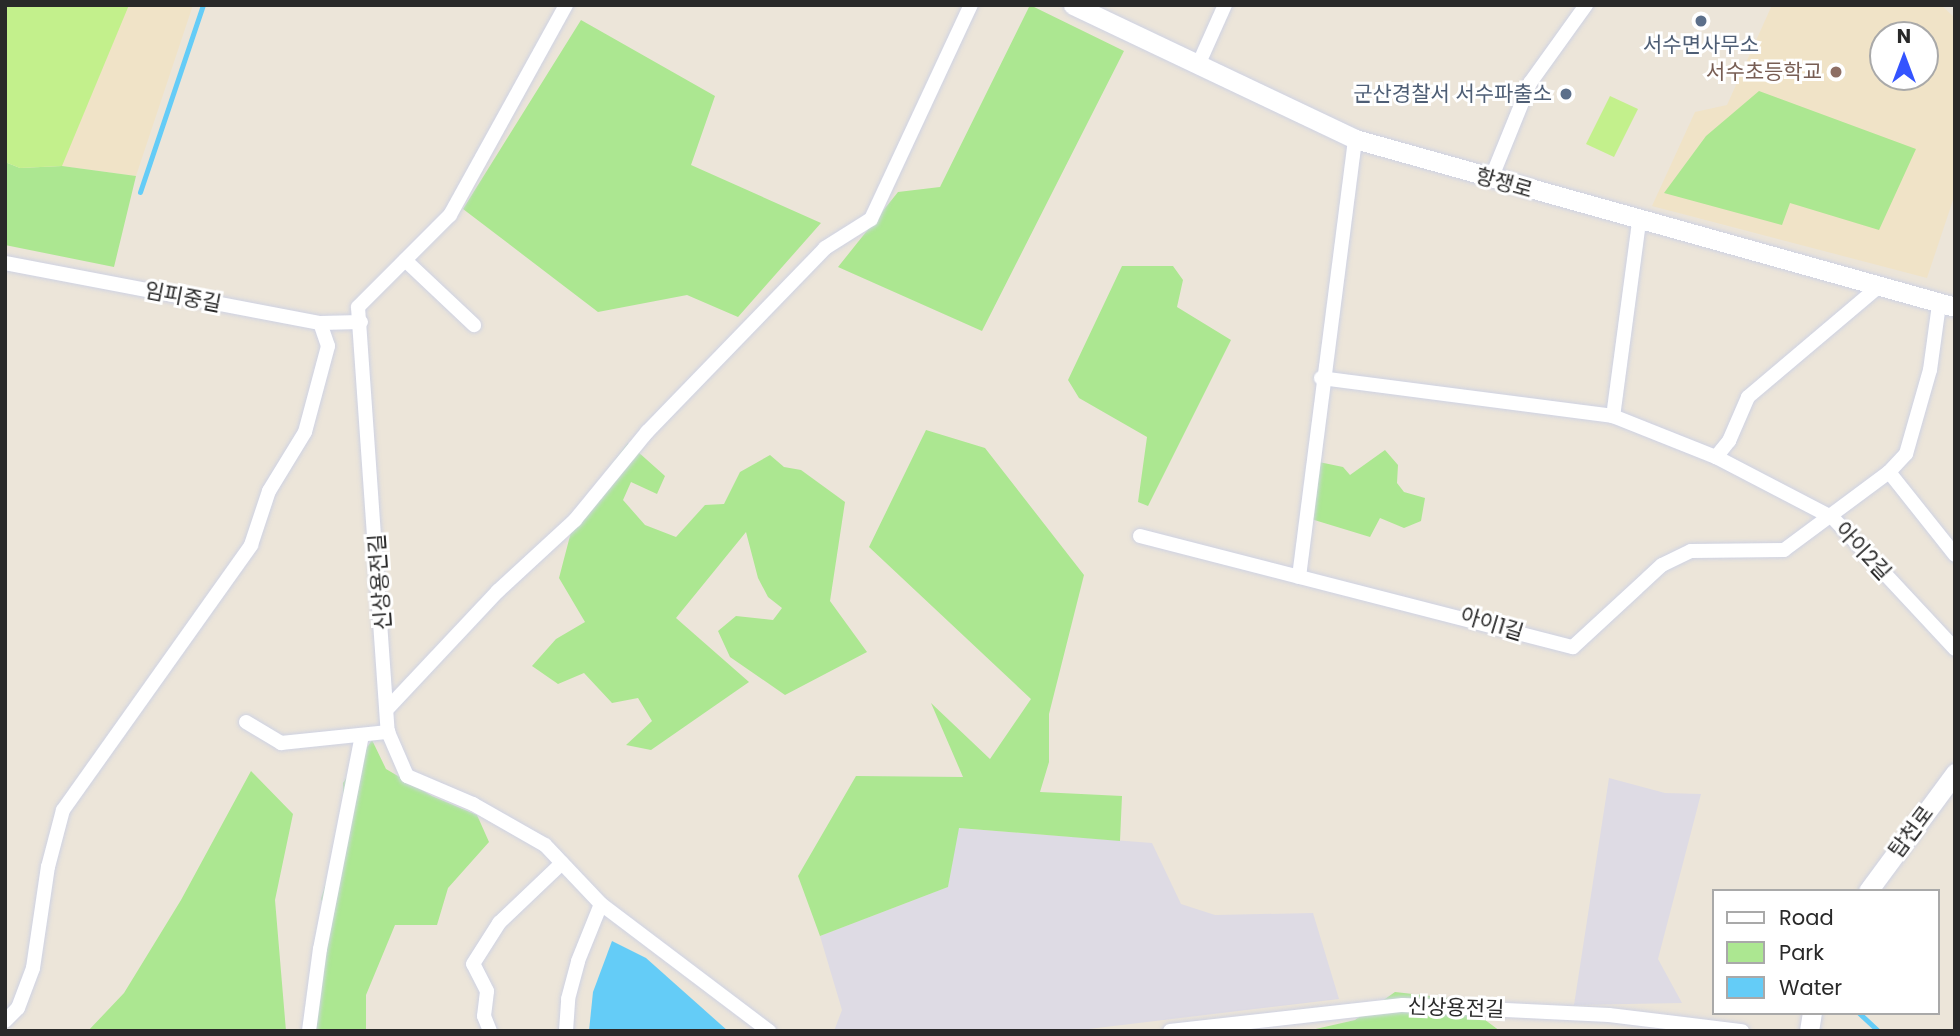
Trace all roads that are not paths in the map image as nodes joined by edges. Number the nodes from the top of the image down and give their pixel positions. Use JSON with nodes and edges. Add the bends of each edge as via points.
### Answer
{"nodes":[{"id":1,"x":566,"y":5,"type":"edge"},
{"id":2,"x":971,"y":5,"type":"edge"},
{"id":3,"x":1073,"y":5,"type":"edge"},
{"id":4,"x":1225,"y":5,"type":"edge"},
{"id":5,"x":1586,"y":5,"type":"edge"},
{"id":6,"x":1199,"y":63,"type":"junction"},
{"id":7,"x":1355,"y":139,"type":"junction"},
{"id":8,"x":1491,"y":179,"type":"junction"},
{"id":9,"x":1639,"y":222,"type":"junction"},
{"id":10,"x":405,"y":260,"type":"junction"},
{"id":11,"x":5,"y":263,"type":"edge"},
{"id":12,"x":1877,"y":288,"type":"junction"},
{"id":13,"x":1947,"y":305,"type":"edge"},
{"id":14,"x":361,"y":322,"type":"junction"},
{"id":15,"x":320,"y":323,"type":"junction"},
{"id":16,"x":474,"y":325,"type":"dead end"},
{"id":17,"x":1321,"y":378,"type":"junction"},
{"id":18,"x":1613,"y":416,"type":"junction"},
{"id":19,"x":1716,"y":457,"type":"junction"},
{"id":20,"x":1889,"y":472,"type":"junction"},
{"id":21,"x":1833,"y":518,"type":"junction"},
{"id":22,"x":1140,"y":536,"type":"dead end"},
{"id":23,"x":1955,"y":555,"type":"edge"},
{"id":24,"x":1298,"y":577,"type":"junction"},
{"id":25,"x":1955,"y":649,"type":"edge"},
{"id":26,"x":389,"y":707,"type":"junction"},
{"id":27,"x":246,"y":722,"type":"dead end"},
{"id":28,"x":388,"y":732,"type":"junction"},
{"id":29,"x":362,"y":735,"type":"junction"},
{"id":30,"x":1955,"y":773,"type":"edge"},
{"id":31,"x":562,"y":863,"type":"junction"},
{"id":32,"x":1869,"y":889,"type":"edge"},
{"id":33,"x":601,"y":904,"type":"junction"},
{"id":34,"x":5,"y":1021,"type":"edge"},
{"id":35,"x":309,"y":1031,"type":"edge"},
{"id":36,"x":490,"y":1031,"type":"edge"},
{"id":37,"x":566,"y":1031,"type":"edge"},
{"id":38,"x":769,"y":1031,"type":"edge"},
{"id":39,"x":1170,"y":1031,"type":"edge"},
{"id":40,"x":1742,"y":1031,"type":"edge"}],
"edges":[{"from":1,"to":10,"type":"street","name":"신상용전길","via":[[450,215]]},
{"from":2,"to":26,"type":"street","via":[[871,219],[825,248],[647,432],[575,520],[498,591]]},
{"from":3,"to":6,"type":"street","name":"항쟁로"},
{"from":4,"to":6,"type":"street"},
{"from":5,"to":8,"type":"street","via":[[1530,83]]},
{"from":6,"to":7,"type":"street","name":"항쟁로"},
{"from":7,"to":8,"type":"street","name":"항쟁로"},
{"from":7,"to":17,"type":"street"},
{"from":8,"to":9,"type":"street","name":"항쟁로"},
{"from":9,"to":12,"type":"street","name":"항쟁로"},
{"from":9,"to":18,"type":"street"},
{"from":10,"to":14,"type":"street","name":"신상용전길","via":[[358,307]]},
{"from":10,"to":16,"type":"street"},
{"from":11,"to":15,"type":"street","name":"임피중길"},
{"from":12,"to":13,"type":"street","name":"항쟁로"},
{"from":12,"to":19,"type":"street","via":[[1748,397],[1729,441]]},
{"from":13,"to":20,"type":"street","name":"아이1길","via":[[1906,454]]},
{"from":14,"to":15,"type":"street","name":"임피중길"},
{"from":14,"to":26,"type":"street","name":"신상용전길"},
{"from":15,"to":34,"type":"street","via":[[328,346],[305,432],[269,491],[251,545],[63,810],[48,867],[33,968],[18,1008]]},
{"from":17,"to":18,"type":"street","name":"아이2길"},
{"from":17,"to":24,"type":"street"},
{"from":18,"to":19,"type":"street","name":"아이2길"},
{"from":19,"to":21,"type":"street","name":"아이2길"},
{"from":20,"to":21,"type":"street","name":"아이1길"},
{"from":20,"to":23,"type":"street"},
{"from":21,"to":24,"type":"street","name":"아이1길","via":[[1784,550],[1691,551],[1662,565],[1573,646]]},
{"from":21,"to":25,"type":"street","name":"아이2길"},
{"from":22,"to":24,"type":"street"},
{"from":26,"to":28,"type":"street","name":"신상용전길"},
{"from":27,"to":29,"type":"street","via":[[281,743]]},
{"from":28,"to":29,"type":"street"},
{"from":28,"to":31,"type":"street","name":"신상용전길","via":[[407,776],[473,804],[545,845]]},
{"from":29,"to":35,"type":"street","via":[[320,949]]},
{"from":30,"to":32,"type":"street","name":"탑천로"},
{"from":31,"to":33,"type":"street","name":"신상용전길"},
{"from":31,"to":36,"type":"street","via":[[499,923],[473,964],[487,991],[484,1016]]},
{"from":33,"to":37,"type":"street","via":[[578,961]]},
{"from":33,"to":38,"type":"street","name":"신상용전길"},
{"from":39,"to":40,"type":"street","name":"신상용전길","via":[[1403,1005],[1609,1015]]}]}
